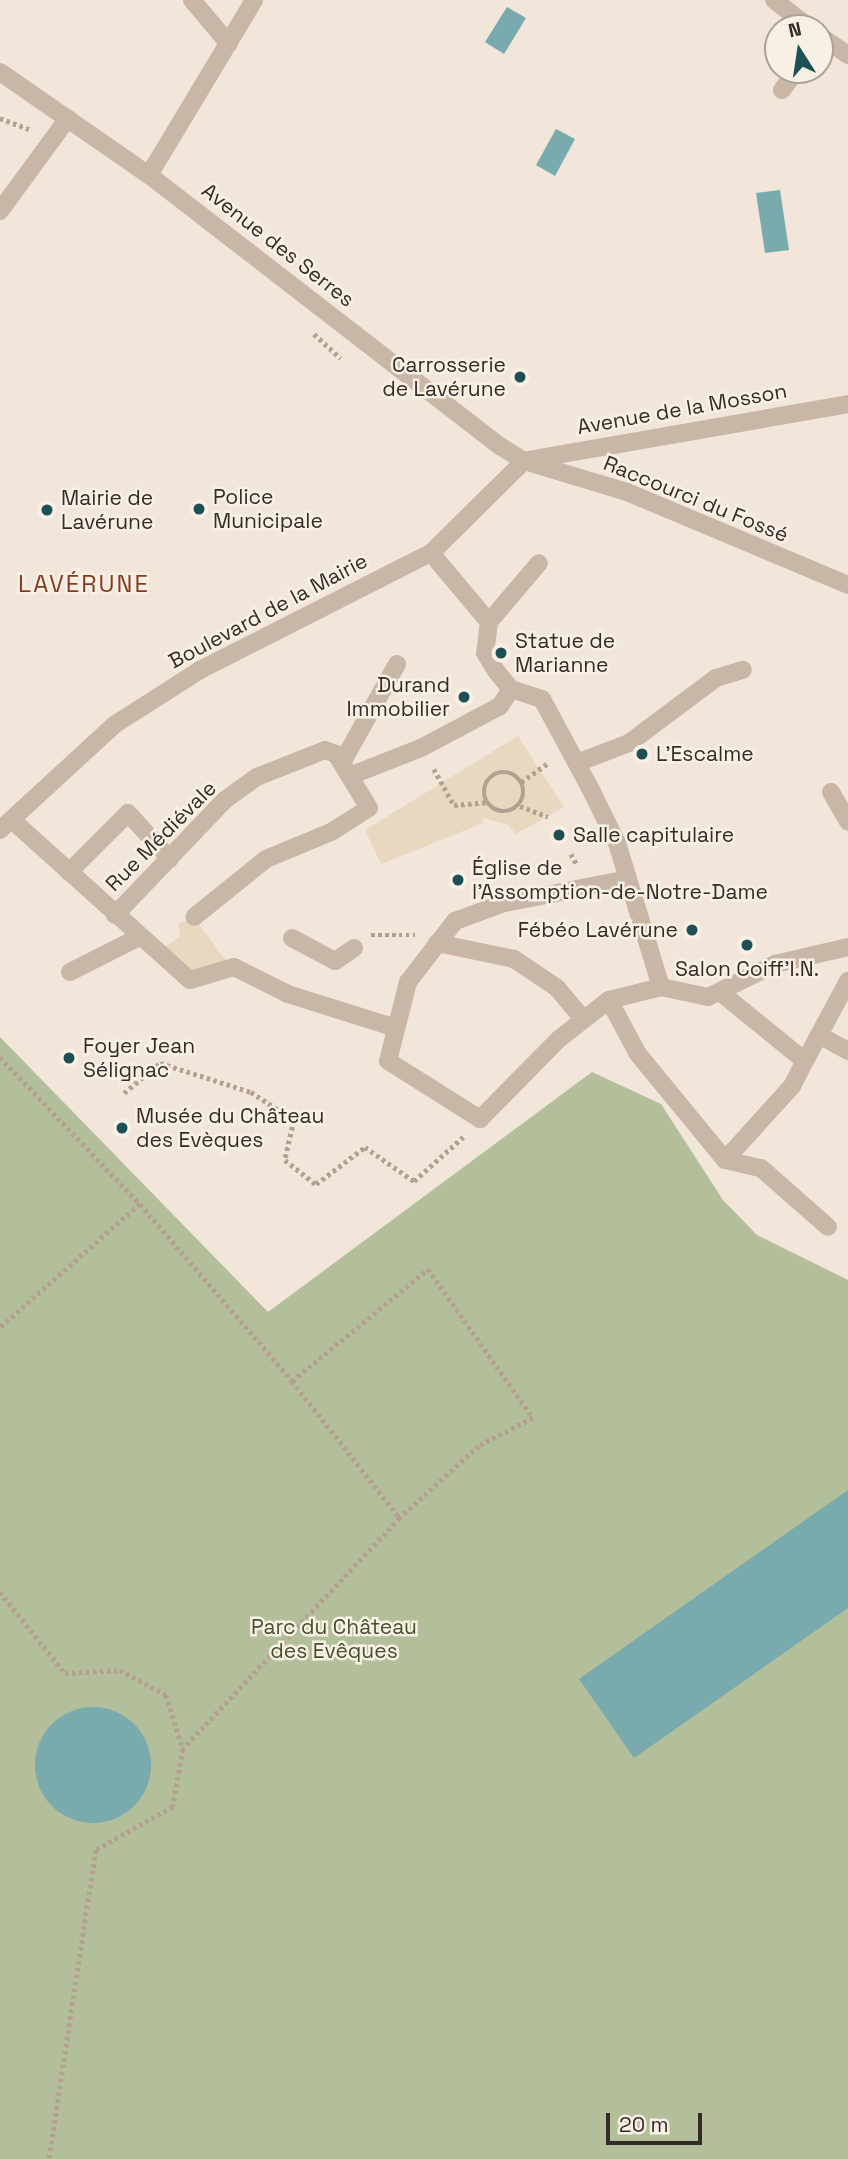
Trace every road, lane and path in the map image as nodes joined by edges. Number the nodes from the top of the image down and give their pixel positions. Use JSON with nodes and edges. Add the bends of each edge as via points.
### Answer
{"nodes":[{"id":1,"x":192,"y":0,"type":"edge"},
{"id":2,"x":254,"y":0,"type":"edge"},
{"id":3,"x":774,"y":0,"type":"edge"},
{"id":4,"x":792,"y":14,"type":"edge"},
{"id":5,"x":229,"y":44,"type":"junction"},
{"id":6,"x":0,"y":72,"type":"edge"},
{"id":7,"x":786,"y":84,"type":"edge"},
{"id":8,"x":782,"y":90,"type":"dead end"},
{"id":9,"x":68,"y":118,"type":"junction"},
{"id":10,"x":149,"y":175,"type":"junction"},
{"id":11,"x":0,"y":211,"type":"edge"},
{"id":12,"x":848,"y":404,"type":"edge"},
{"id":13,"x":524,"y":461,"type":"junction"},
{"id":14,"x":431,"y":553,"type":"junction"},
{"id":15,"x":538,"y":563,"type":"dead end"},
{"id":16,"x":848,"y":585,"type":"edge"},
{"id":17,"x":489,"y":622,"type":"junction"},
{"id":18,"x":397,"y":664,"type":"dead end"},
{"id":19,"x":743,"y":670,"type":"dead end"},
{"id":20,"x":511,"y":689,"type":"junction"},
{"id":21,"x":421,"y":748,"type":"junction"},
{"id":22,"x":577,"y":763,"type":"junction"},
{"id":23,"x":348,"y":768,"type":"junction"},
{"id":24,"x":540,"y":769,"type":"dead end"},
{"id":25,"x":522,"y":782,"type":"junction"},
{"id":26,"x":831,"y":793,"type":"dead end"},
{"id":27,"x":486,"y":802,"type":"junction"},
{"id":28,"x":520,"y":806,"type":"junction"},
{"id":29,"x":548,"y":817,"type":"dead end"},
{"id":30,"x":848,"y":822,"type":"edge"},
{"id":31,"x":6,"y":825,"type":"edge"},
{"id":32,"x":170,"y":859,"type":"junction"},
{"id":33,"x":69,"y":872,"type":"junction"},
{"id":34,"x":628,"y":879,"type":"junction"},
{"id":35,"x":115,"y":915,"type":"junction"},
{"id":36,"x":194,"y":917,"type":"dead end"},
{"id":37,"x":139,"y":937,"type":"junction"},
{"id":38,"x":292,"y":938,"type":"dead end"},
{"id":39,"x":436,"y":943,"type":"junction"},
{"id":40,"x":848,"y":947,"type":"edge"},
{"id":41,"x":354,"y":948,"type":"joint"},
{"id":42,"x":70,"y":972,"type":"dead end"},
{"id":43,"x":848,"y":981,"type":"edge"},
{"id":44,"x":661,"y":987,"type":"junction"},
{"id":45,"x":720,"y":992,"type":"junction"},
{"id":46,"x":609,"y":1000,"type":"junction"},
{"id":47,"x":583,"y":1019,"type":"junction"},
{"id":48,"x":396,"y":1027,"type":"junction"},
{"id":49,"x":820,"y":1035,"type":"junction"},
{"id":50,"x":848,"y":1051,"type":"edge"},
{"id":51,"x":0,"y":1057,"type":"edge"},
{"id":52,"x":805,"y":1061,"type":"junction"},
{"id":53,"x":124,"y":1093,"type":"dead end"},
{"id":54,"x":480,"y":1119,"type":"junction"},
{"id":55,"x":725,"y":1160,"type":"junction"},
{"id":56,"x":140,"y":1204,"type":"junction"},
{"id":57,"x":828,"y":1227,"type":"dead end"},
{"id":58,"x":0,"y":1328,"type":"edge"},
{"id":59,"x":292,"y":1381,"type":"junction"},
{"id":60,"x":400,"y":1518,"type":"junction"},
{"id":61,"x":0,"y":1592,"type":"edge"},
{"id":62,"x":183,"y":1749,"type":"junction"},
{"id":63,"x":49,"y":2159,"type":"edge"}],
"edges":[{"from":1,"to":5,"type":"street"},
{"from":2,"to":5,"type":"street"},
{"from":3,"to":4,"type":"street"},
{"from":5,"to":10,"type":"street"},
{"from":6,"to":9,"type":"street","name":"Avenue des Serres"},
{"from":7,"to":8,"type":"street"},
{"from":9,"to":10,"type":"street","name":"Avenue des Serres"},
{"from":9,"to":11,"type":"street"},
{"from":10,"to":13,"type":"street","name":"Avenue des Serres"},
{"from":12,"to":13,"type":"street","name":"Avenue de la Mosson"},
{"from":13,"to":14,"type":"street","name":"Boulevard de la Mairie"},
{"from":13,"to":16,"type":"street","name":"Raccourci du Fossé","via":[[627,492]]},
{"from":14,"to":17,"type":"street"},
{"from":14,"to":31,"type":"street","name":"Boulevard de la Mairie","via":[[200,670],[114,725]]},
{"from":15,"to":17,"type":"street"},
{"from":17,"to":20,"type":"street","via":[[485,653]]},
{"from":18,"to":23,"type":"street"},
{"from":19,"to":22,"type":"street","via":[[716,678],[629,743]]},
{"from":20,"to":21,"type":"street","via":[[500,706]]},
{"from":20,"to":22,"type":"street","via":[[542,699]]},
{"from":21,"to":23,"type":"street"},
{"from":21,"to":27,"type":"path","via":[[454,805]]},
{"from":22,"to":34,"type":"street","via":[[617,844]]},
{"from":23,"to":32,"type":"street","name":"Rue Médiévale","via":[[326,750],[257,777],[225,800]]},
{"from":23,"to":36,"type":"street","via":[[369,808],[331,832],[266,859]]},
{"from":24,"to":25,"type":"path"},
{"from":25,"to":27,"type":"path","via":[[513,773],[490,776],[483,789]]},
{"from":25,"to":28,"type":"path"},
{"from":26,"to":30,"type":"street"},
{"from":27,"to":28,"type":"path","via":[[495,811],[508,812]]},
{"from":28,"to":29,"type":"path"},
{"from":31,"to":33,"type":"street"},
{"from":32,"to":33,"type":"street","via":[[128,813]]},
{"from":32,"to":35,"type":"street","name":"Rue Médiévale"},
{"from":33,"to":35,"type":"street"},
{"from":34,"to":39,"type":"street","via":[[504,904],[455,921]]},
{"from":34,"to":44,"type":"street"},
{"from":35,"to":37,"type":"street"},
{"from":37,"to":42,"type":"street"},
{"from":37,"to":48,"type":"street","via":[[190,979],[234,967],[288,994]]},
{"from":38,"to":41,"type":"street","via":[[335,961]]},
{"from":39,"to":41,"type":"path","via":[[381,932]]},
{"from":39,"to":47,"type":"street","via":[[514,959],[557,988]]},
{"from":39,"to":48,"type":"street","via":[[408,982]]},
{"from":40,"to":45,"type":"street","via":[[775,964]]},
{"from":43,"to":49,"type":"street"},
{"from":44,"to":45,"type":"street","via":[[708,998]]},
{"from":44,"to":46,"type":"street"},
{"from":45,"to":52,"type":"street"},
{"from":46,"to":47,"type":"street"},
{"from":46,"to":55,"type":"street","via":[[638,1055]]},
{"from":47,"to":54,"type":"street"},
{"from":48,"to":54,"type":"street","via":[[388,1061]]},
{"from":49,"to":50,"type":"street"},
{"from":49,"to":52,"type":"street"},
{"from":51,"to":56,"type":"path"},
{"from":52,"to":55,"type":"street","via":[[792,1086]]},
{"from":53,"to":54,"type":"path","via":[[160,1063],[251,1092],[294,1120],[285,1160],[316,1184],[365,1147],[414,1181],[438,1164]]},
{"from":55,"to":57,"type":"street","via":[[761,1168]]},
{"from":56,"to":58,"type":"path"},
{"from":56,"to":59,"type":"path"},
{"from":59,"to":60,"type":"path"},
{"from":59,"to":60,"type":"path","via":[[428,1269],[533,1418],[479,1446]]},
{"from":60,"to":62,"type":"path"},
{"from":61,"to":62,"type":"path","via":[[65,1673],[120,1670],[166,1695]]},
{"from":62,"to":63,"type":"path","via":[[173,1807],[96,1850]]}]}
